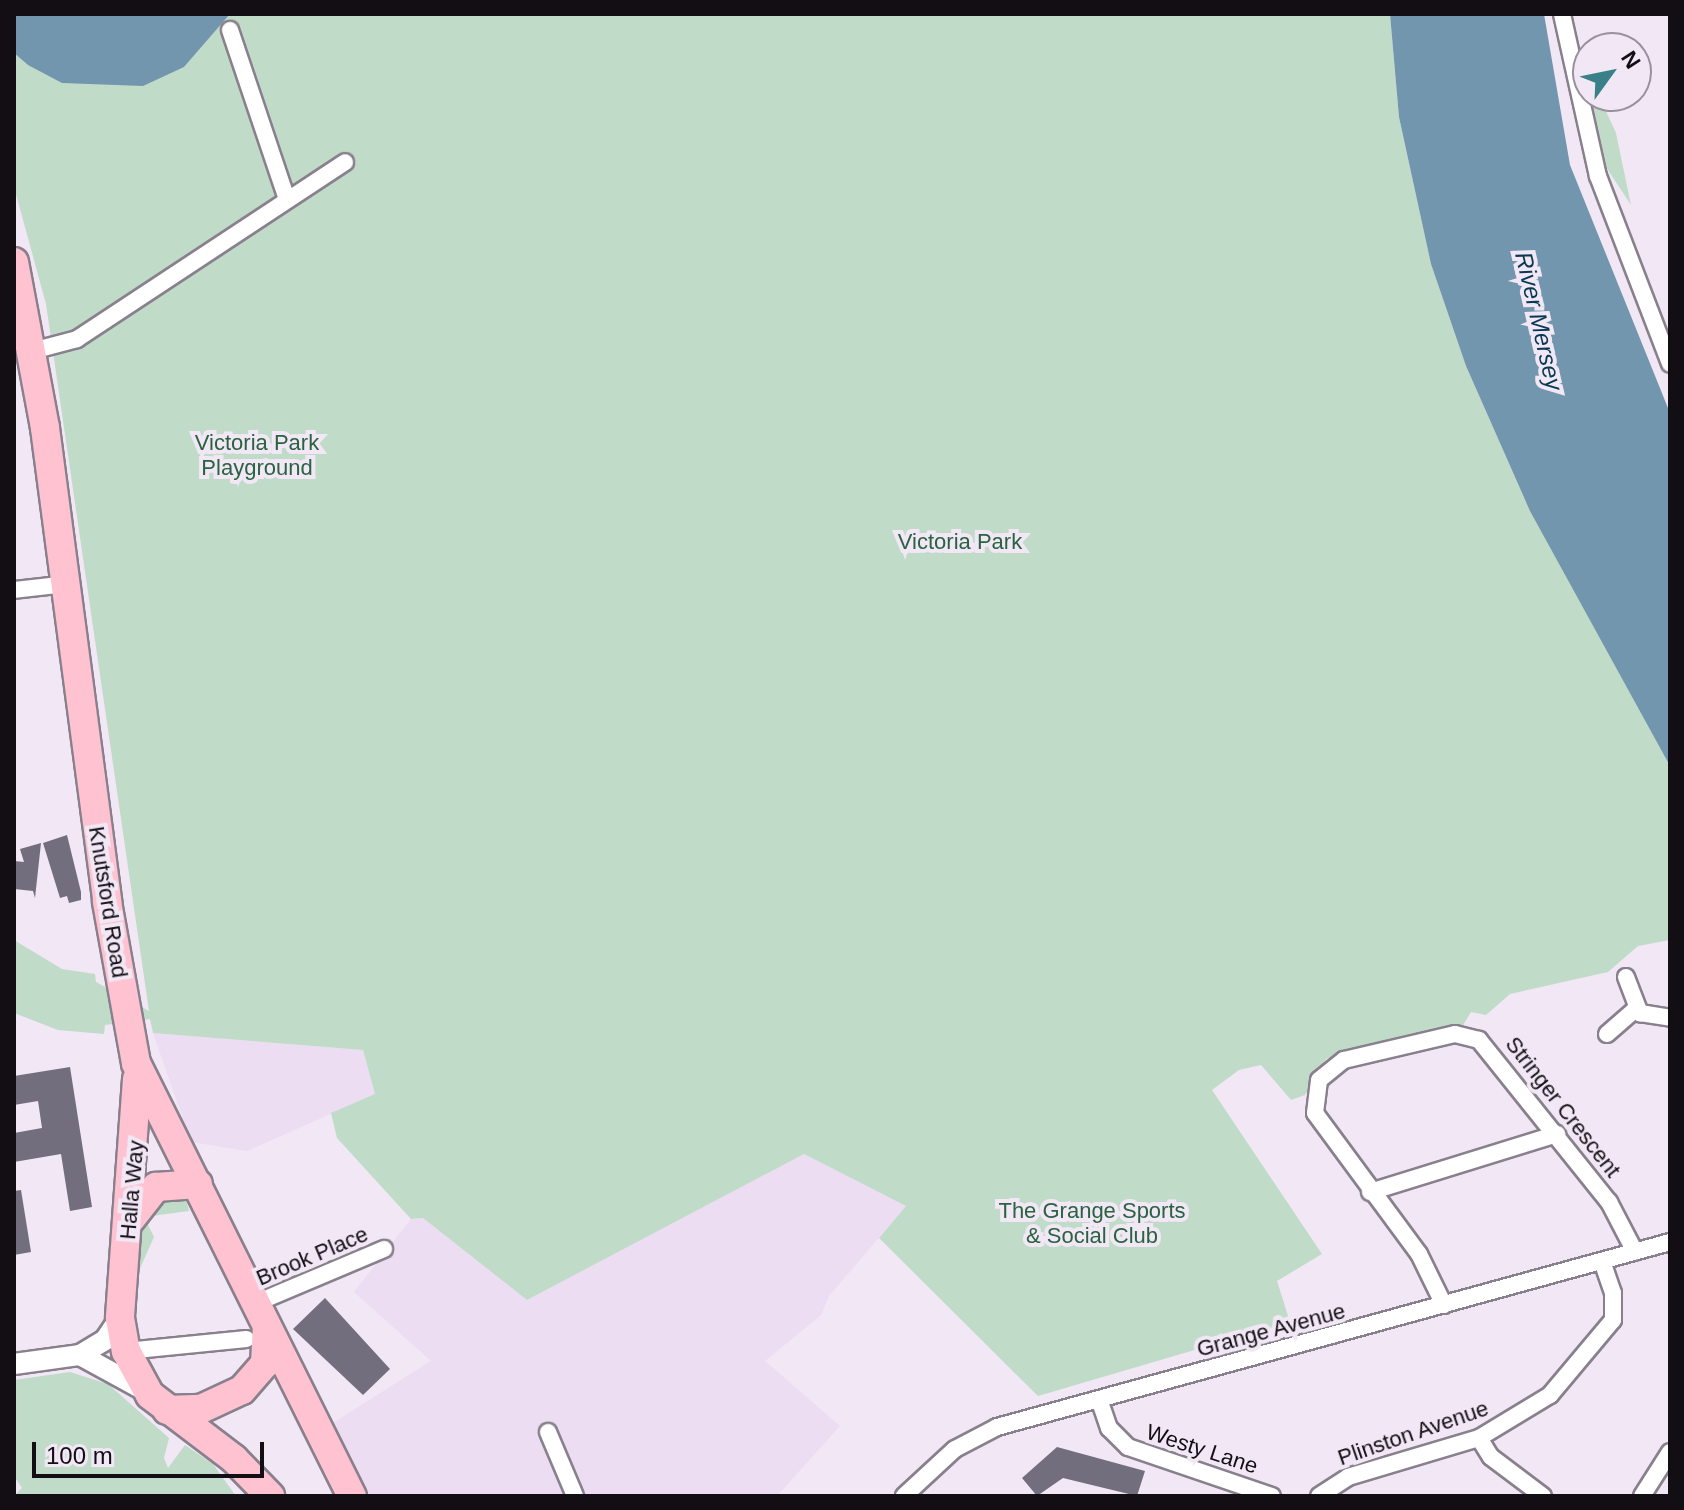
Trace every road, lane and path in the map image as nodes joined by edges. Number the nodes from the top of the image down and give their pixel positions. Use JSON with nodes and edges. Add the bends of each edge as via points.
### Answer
{"nodes":[{"id":1,"x":1562,"y":14,"type":"edge"},
{"id":2,"x":230,"y":30,"type":"dead end"},
{"id":3,"x":345,"y":162,"type":"dead end"},
{"id":4,"x":286,"y":196,"type":"junction"},
{"id":5,"x":14,"y":262,"type":"edge"},
{"id":6,"x":32,"y":351,"type":"junction"},
{"id":7,"x":1670,"y":364,"type":"edge"},
{"id":8,"x":67,"y":584,"type":"junction"},
{"id":9,"x":14,"y":590,"type":"edge"},
{"id":10,"x":1626,"y":977,"type":"dead end"},
{"id":11,"x":1636,"y":1009,"type":"junction"},
{"id":12,"x":1670,"y":1018,"type":"edge"},
{"id":13,"x":1607,"y":1034,"type":"dead end"},
{"id":14,"x":136,"y":1063,"type":"junction"},
{"id":15,"x":1557,"y":1134,"type":"junction"},
{"id":16,"x":198,"y":1184,"type":"junction"},
{"id":17,"x":1370,"y":1192,"type":"junction"},
{"id":18,"x":130,"y":1220,"type":"junction"},
{"id":19,"x":1670,"y":1242,"type":"edge"},
{"id":20,"x":384,"y":1249,"type":"dead end"},
{"id":21,"x":1635,"y":1252,"type":"junction"},
{"id":22,"x":1602,"y":1261,"type":"junction"},
{"id":23,"x":1444,"y":1305,"type":"junction"},
{"id":24,"x":120,"y":1318,"type":"junction"},
{"id":25,"x":257,"y":1323,"type":"junction"},
{"id":26,"x":126,"y":1351,"type":"junction"},
{"id":27,"x":80,"y":1355,"type":"junction"},
{"id":28,"x":14,"y":1364,"type":"edge"},
{"id":29,"x":1099,"y":1399,"type":"junction"},
{"id":30,"x":158,"y":1403,"type":"junction"},
{"id":31,"x":548,"y":1432,"type":"dead end"},
{"id":32,"x":1479,"y":1438,"type":"junction"},
{"id":33,"x":1670,"y":1452,"type":"edge"},
{"id":34,"x":270,"y":1496,"type":"edge"},
{"id":35,"x":352,"y":1496,"type":"edge"},
{"id":36,"x":575,"y":1496,"type":"edge"},
{"id":37,"x":904,"y":1496,"type":"edge"},
{"id":38,"x":1272,"y":1496,"type":"edge"},
{"id":39,"x":1319,"y":1496,"type":"edge"},
{"id":40,"x":1543,"y":1496,"type":"edge"},
{"id":41,"x":1642,"y":1496,"type":"edge"}],
"edges":[{"from":1,"to":7,"type":"street","via":[[1598,176]]},
{"from":2,"to":4,"type":"street"},
{"from":3,"to":4,"type":"street"},
{"from":4,"to":6,"type":"street","via":[[77,339]]},
{"from":5,"to":6,"type":"highway","name":"Knutsford Road"},
{"from":6,"to":8,"type":"highway","name":"Knutsford Road"},
{"from":8,"to":9,"type":"street"},
{"from":8,"to":14,"type":"highway","name":"Knutsford Road","via":[[120,983]]},
{"from":10,"to":11,"type":"street"},
{"from":11,"to":12,"type":"street","via":[[1647,1017]]},
{"from":11,"to":13,"type":"street"},
{"from":14,"to":16,"type":"highway","name":"Knutsford Road"},
{"from":14,"to":18,"type":"highway","name":"Halla Way"},
{"from":15,"to":17,"type":"street"},
{"from":15,"to":17,"type":"street","name":"Stringer Crescent","via":[[1502,1061],[1474,1036],[1455,1034],[1344,1060],[1323,1074],[1313,1105]]},
{"from":15,"to":21,"type":"street","name":"Stringer Crescent","via":[[1609,1202]]},
{"from":16,"to":18,"type":"highway","via":[[156,1187]]},
{"from":16,"to":25,"type":"highway","name":"Knutsford Road"},
{"from":17,"to":23,"type":"street","name":"Stringer Crescent","via":[[1419,1254]]},
{"from":18,"to":24,"type":"highway","name":"Halla Way"},
{"from":19,"to":21,"type":"street","name":"Grange Avenue"},
{"from":20,"to":25,"type":"street","name":"Brook Place"},
{"from":21,"to":22,"type":"street","name":"Grange Avenue"},
{"from":22,"to":23,"type":"street","name":"Grange Avenue"},
{"from":22,"to":32,"type":"street","name":"Plinston Avenue","via":[[1614,1303],[1606,1332],[1550,1395]]},
{"from":23,"to":29,"type":"street","name":"Grange Avenue"},
{"from":24,"to":26,"type":"highway","name":"Halla Way"},
{"from":24,"to":27,"type":"street","via":[[105,1340]]},
{"from":25,"to":26,"type":"street","name":"Brook Place"},
{"from":25,"to":30,"type":"highway","via":[[265,1364],[242,1390],[201,1409]]},
{"from":25,"to":35,"type":"highway","name":"Knutsford Road"},
{"from":26,"to":30,"type":"highway"},
{"from":27,"to":28,"type":"street"},
{"from":27,"to":30,"type":"street"},
{"from":29,"to":37,"type":"street","name":"Grange Avenue","via":[[984,1432],[955,1449]]},
{"from":29,"to":38,"type":"street","name":"Westy Lane","via":[[1109,1428],[1128,1447]]},
{"from":30,"to":34,"type":"highway","via":[[234,1459]]},
{"from":31,"to":36,"type":"street"},
{"from":32,"to":39,"type":"street","name":"Plinston Avenue","via":[[1348,1477]]},
{"from":32,"to":40,"type":"street","via":[[1491,1457]]},
{"from":33,"to":41,"type":"street"}]}
